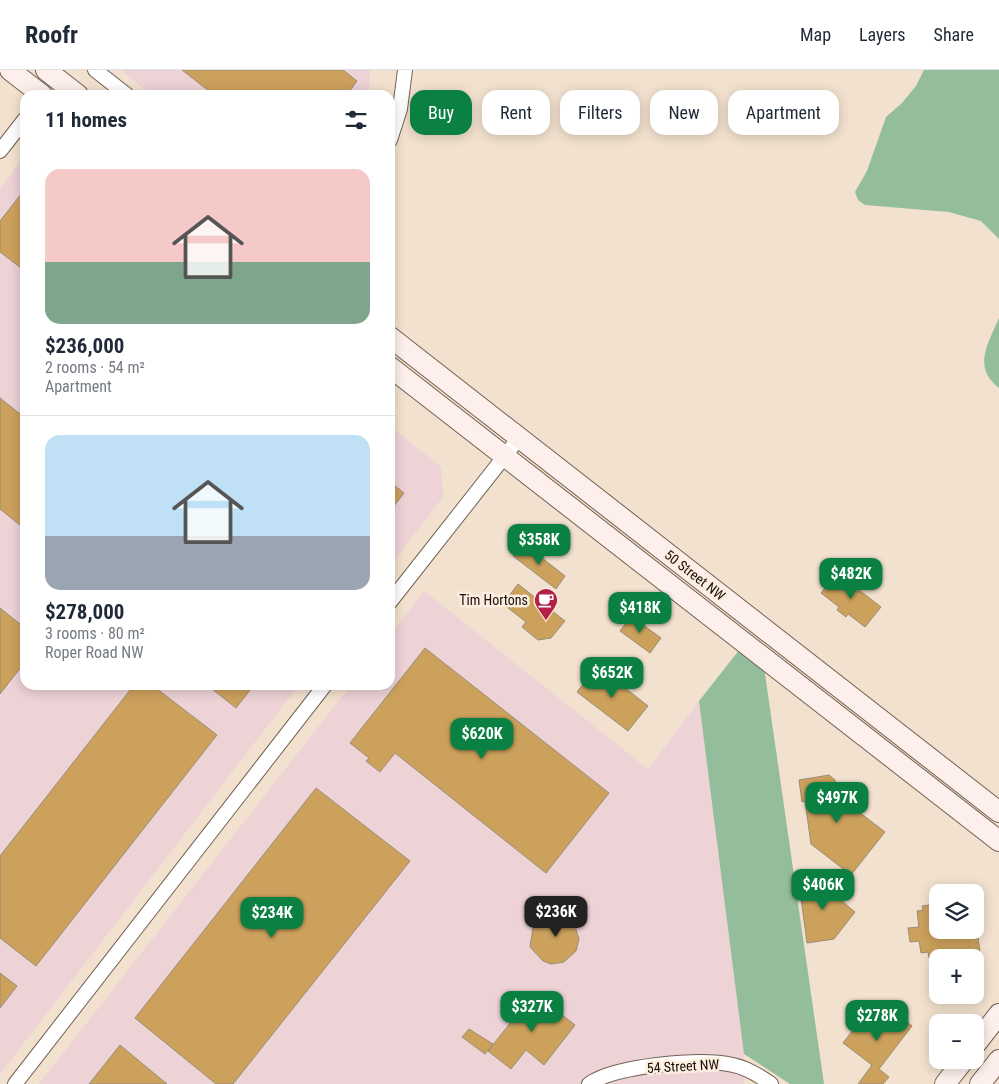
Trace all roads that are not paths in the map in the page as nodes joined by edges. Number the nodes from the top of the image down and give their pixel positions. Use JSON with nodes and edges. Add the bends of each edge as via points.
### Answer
{"nodes":[{"id":1,"x":10,"y":70,"type":"edge"},
{"id":2,"x":94,"y":70,"type":"edge"},
{"id":3,"x":405,"y":70,"type":"edge"},
{"id":4,"x":51,"y":74,"type":"edge"},
{"id":5,"x":36,"y":90,"type":"edge"},
{"id":6,"x":45,"y":90,"type":"edge"},
{"id":7,"x":72,"y":90,"type":"edge"},
{"id":8,"x":120,"y":90,"type":"edge"},
{"id":9,"x":395,"y":124,"type":"edge"},
{"id":10,"x":20,"y":125,"type":"edge"},
{"id":11,"x":0,"y":151,"type":"edge"},
{"id":12,"x":395,"y":341,"type":"edge"},
{"id":13,"x":395,"y":371,"type":"edge"},
{"id":14,"x":519,"y":438,"type":"junction"},
{"id":15,"x":505,"y":457,"type":"junction"},
{"id":16,"x":395,"y":596,"type":"edge"},
{"id":17,"x":321,"y":690,"type":"edge"},
{"id":18,"x":999,"y":812,"type":"edge"},
{"id":19,"x":999,"y":841,"type":"edge"},
{"id":20,"x":999,"y":1014,"type":"edge"},
{"id":21,"x":984,"y":1033,"type":"edge"},
{"id":22,"x":999,"y":1060,"type":"edge"},
{"id":23,"x":957,"y":1069,"type":"edge"},
{"id":24,"x":590,"y":1083,"type":"edge"},
{"id":25,"x":15,"y":1084,"type":"edge"},
{"id":26,"x":771,"y":1084,"type":"edge"},
{"id":27,"x":945,"y":1084,"type":"edge"},
{"id":28,"x":980,"y":1084,"type":"edge"}],
"edges":[{"from":1,"to":5,"type":"main road"},
{"from":2,"to":8,"type":"street"},
{"from":3,"to":9,"type":"street"},
{"from":4,"to":6,"type":"street"},
{"from":4,"to":7,"type":"main road"},
{"from":10,"to":11,"type":"street"},
{"from":12,"to":14,"type":"main road","name":"50 Street NW"},
{"from":13,"to":15,"type":"main road","name":"50 Street NW"},
{"from":14,"to":15,"type":"street"},
{"from":14,"to":18,"type":"main road","name":"50 Street NW"},
{"from":15,"to":16,"type":"street"},
{"from":15,"to":19,"type":"main road","name":"50 Street NW"},
{"from":17,"to":25,"type":"street"},
{"from":20,"to":21,"type":"main road"},
{"from":22,"to":28,"type":"main road"},
{"from":23,"to":27,"type":"main road"},
{"from":24,"to":26,"type":"street","name":"54 Street NW","via":[[629,1069],[714,1063],[735,1065],[756,1073]]}]}
